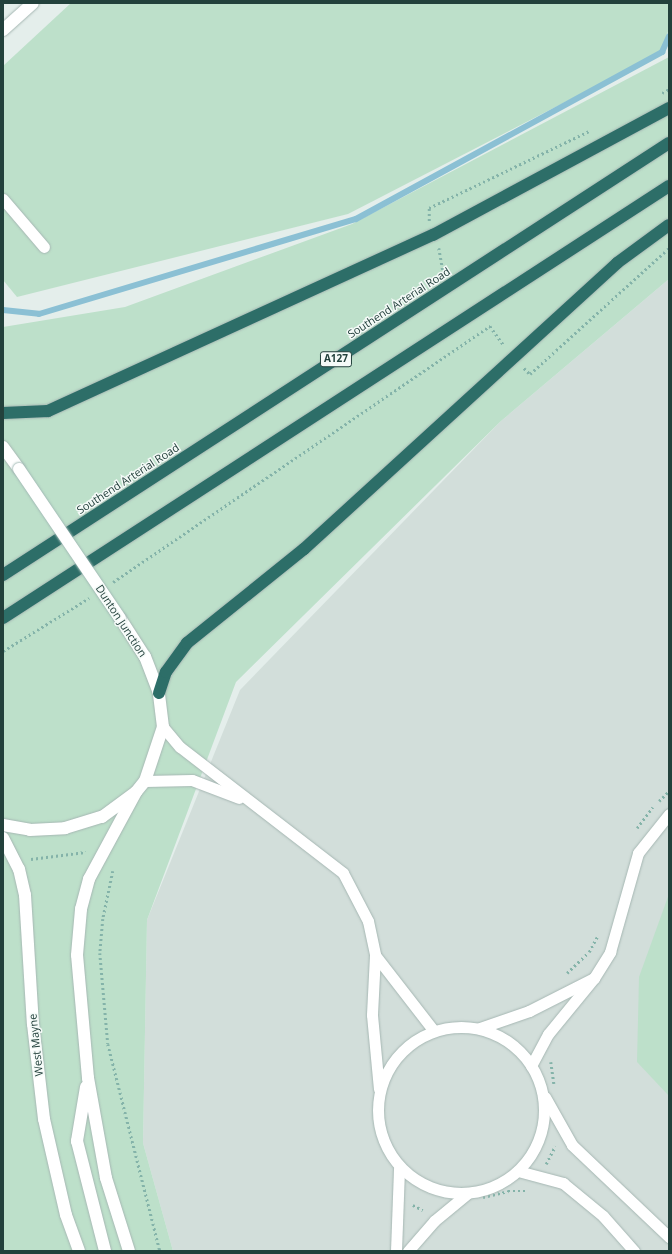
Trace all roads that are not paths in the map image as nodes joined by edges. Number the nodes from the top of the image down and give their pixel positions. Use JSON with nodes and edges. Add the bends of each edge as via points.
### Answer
{"nodes":[{"id":1,"x":33,"y":3,"type":"edge"},
{"id":2,"x":3,"y":30,"type":"edge"},
{"id":3,"x":669,"y":108,"type":"edge"},
{"id":4,"x":669,"y":143,"type":"edge"},
{"id":5,"x":669,"y":186,"type":"edge"},
{"id":6,"x":3,"y":199,"type":"edge"},
{"id":7,"x":669,"y":225,"type":"edge"},
{"id":8,"x":44,"y":247,"type":"dead end"},
{"id":9,"x":3,"y":413,"type":"edge"},
{"id":10,"x":3,"y":447,"type":"edge"},
{"id":11,"x":3,"y":575,"type":"edge"},
{"id":12,"x":3,"y":618,"type":"edge"},
{"id":13,"x":159,"y":692,"type":"junction"},
{"id":14,"x":163,"y":727,"type":"junction"},
{"id":15,"x":145,"y":781,"type":"junction"},
{"id":16,"x":136,"y":792,"type":"junction"},
{"id":17,"x":251,"y":802,"type":"junction"},
{"id":18,"x":669,"y":814,"type":"edge"},
{"id":19,"x":3,"y":825,"type":"edge"},
{"id":20,"x":3,"y":838,"type":"edge"},
{"id":21,"x":375,"y":955,"type":"junction"},
{"id":22,"x":594,"y":978,"type":"junction"},
{"id":23,"x":480,"y":1028,"type":"junction"},
{"id":24,"x":434,"y":1032,"type":"junction"},
{"id":25,"x":531,"y":1066,"type":"junction"},
{"id":26,"x":88,"y":1078,"type":"junction"},
{"id":27,"x":380,"y":1091,"type":"junction"},
{"id":28,"x":542,"y":1092,"type":"junction"},
{"id":29,"x":400,"y":1168,"type":"junction"},
{"id":30,"x":518,"y":1171,"type":"junction"},
{"id":31,"x":472,"y":1197,"type":"junction"},
{"id":32,"x":669,"y":1237,"type":"edge"},
{"id":33,"x":78,"y":1251,"type":"edge"},
{"id":34,"x":105,"y":1251,"type":"edge"},
{"id":35,"x":130,"y":1251,"type":"edge"},
{"id":36,"x":396,"y":1251,"type":"edge"},
{"id":37,"x":408,"y":1251,"type":"edge"},
{"id":38,"x":634,"y":1251,"type":"edge"}],
"edges":[{"from":1,"to":2,"type":"main road"},
{"from":3,"to":9,"type":"highway","via":[[433,235],[48,411]]},
{"from":4,"to":11,"type":"highway","name":"Southend Arterial Road","number":"A127"},
{"from":5,"to":12,"type":"highway"},
{"from":6,"to":8,"type":"lane"},
{"from":7,"to":13,"type":"highway","via":[[588,289],[304,549],[187,643],[166,672]]},
{"from":10,"to":13,"type":"main road","name":"Dunton Junction","bridge":true,"via":[[145,657]]},
{"from":13,"to":14,"type":"main road","name":"Dunton Junction"},
{"from":14,"to":15,"type":"main road","name":"Dunton Junction"},
{"from":14,"to":17,"type":"lane","via":[[180,747]]},
{"from":15,"to":16,"type":"main road","name":"Dunton Junction"},
{"from":15,"to":17,"type":"lane","via":[[192,780]]},
{"from":16,"to":19,"type":"main road","name":"Dunton Junction","via":[[102,817],[65,828],[30,830]]},
{"from":16,"to":26,"type":"main road","via":[[100,855],[81,910],[77,955]]},
{"from":17,"to":21,"type":"lane","via":[[343,872],[368,921]]},
{"from":18,"to":22,"type":"lane","via":[[638,853],[610,952]]},
{"from":20,"to":33,"type":"main road","name":"West Mayne","via":[[19,869],[25,895],[33,1024],[44,1119],[66,1215]]},
{"from":21,"to":24,"type":"lane"},
{"from":21,"to":27,"type":"lane","via":[[372,1015]]},
{"from":22,"to":23,"type":"lane","via":[[529,1011]]},
{"from":22,"to":25,"type":"lane","via":[[548,1034]]},
{"from":23,"to":24,"type":"lane"},
{"from":23,"to":25,"type":"lane","via":[[499,1035]]},
{"from":24,"to":27,"type":"lane","via":[[409,1045],[390,1066]]},
{"from":25,"to":28,"type":"lane"},
{"from":26,"to":34,"type":"main road","via":[[77,1141]]},
{"from":26,"to":35,"type":"main road","via":[[106,1178]]},
{"from":27,"to":29,"type":"lane","via":[[377,1118],[384,1145]]},
{"from":28,"to":30,"type":"lane","via":[[544,1120],[535,1148]]},
{"from":28,"to":32,"type":"lane","via":[[572,1145]]},
{"from":29,"to":31,"type":"lane","via":[[431,1188]]},
{"from":29,"to":36,"type":"lane"},
{"from":30,"to":31,"type":"lane","via":[[495,1187]]},
{"from":30,"to":38,"type":"lane","via":[[563,1183],[603,1216]]},
{"from":31,"to":37,"type":"lane","via":[[434,1221]]}]}
